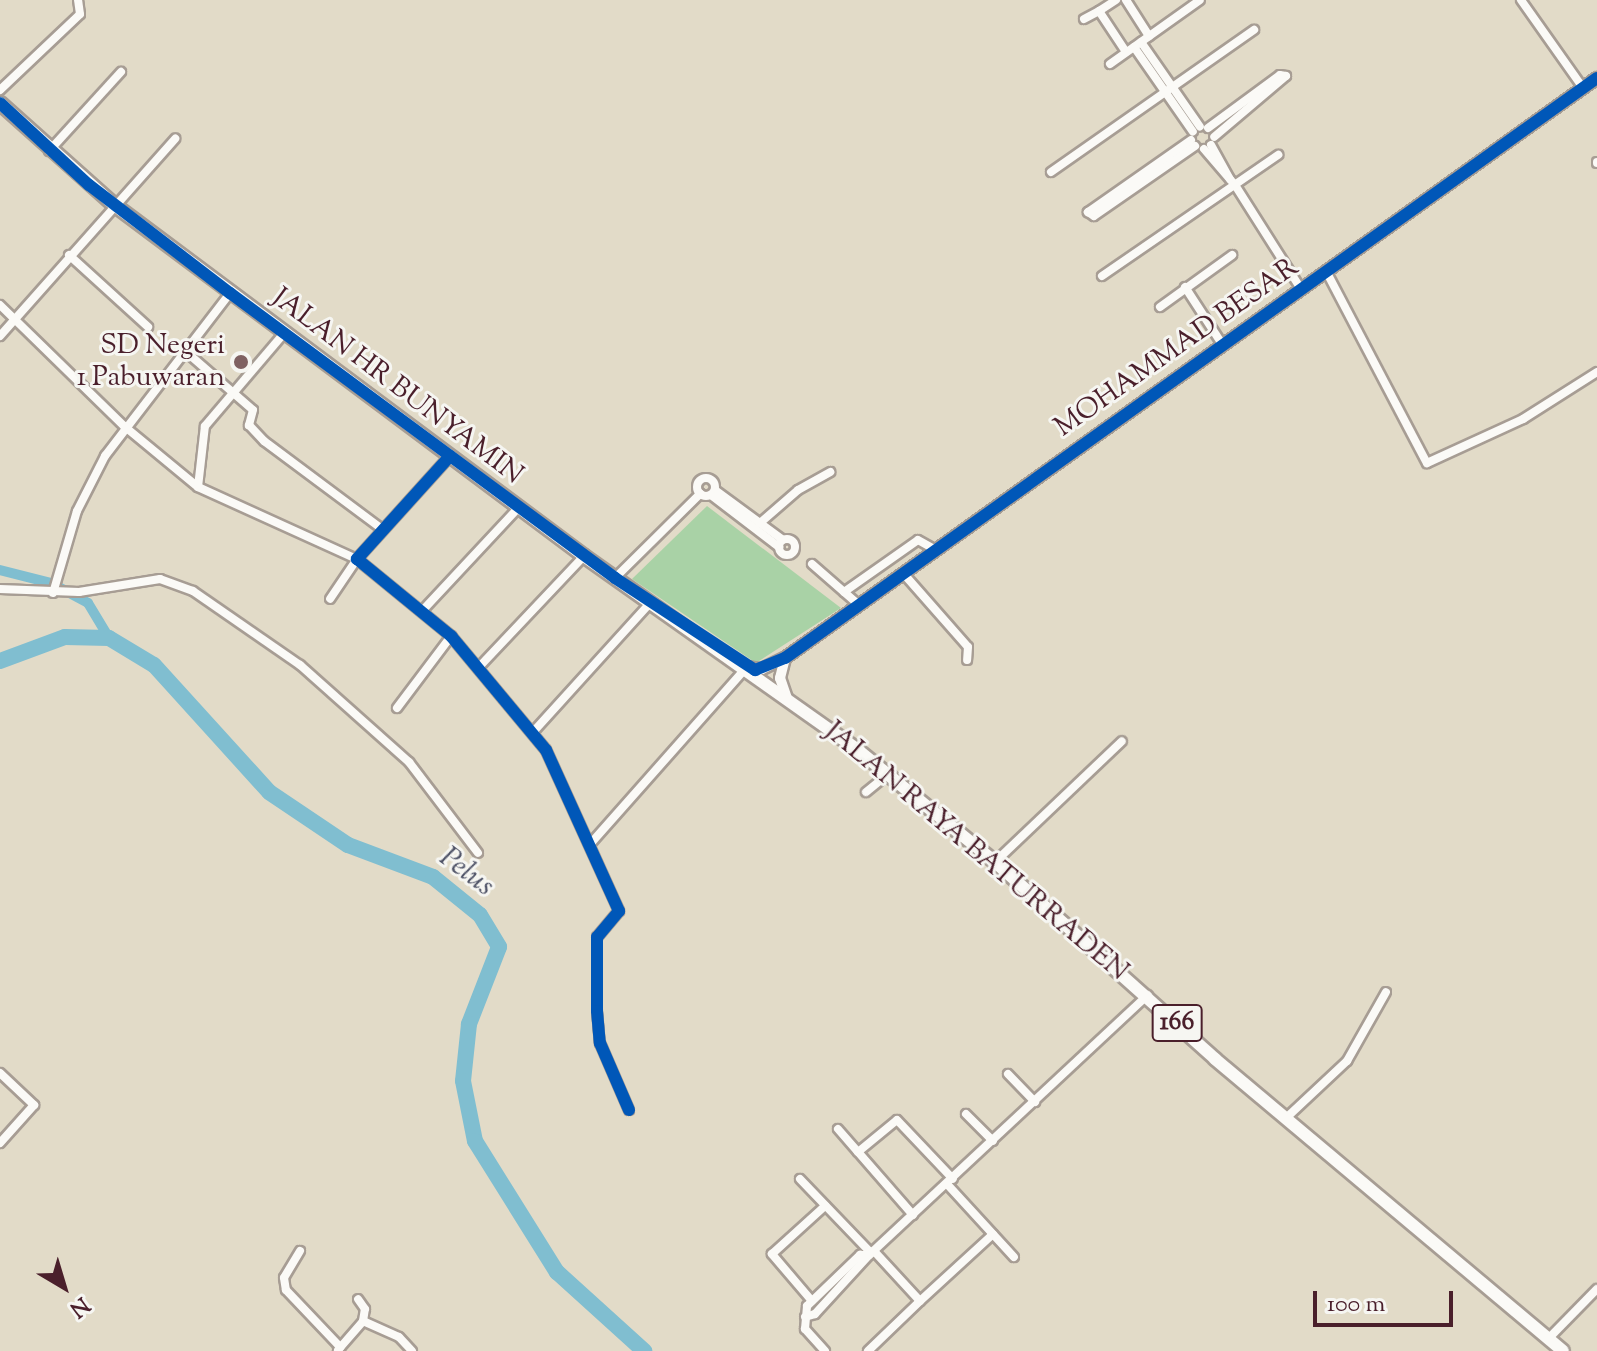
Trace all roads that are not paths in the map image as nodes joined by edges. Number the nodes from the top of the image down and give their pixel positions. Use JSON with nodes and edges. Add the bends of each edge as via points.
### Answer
{"nodes":[{"id":1,"x":78,"y":0,"type":"edge"},
{"id":2,"x":1116,"y":0,"type":"edge"},
{"id":3,"x":1126,"y":0,"type":"edge"},
{"id":4,"x":1200,"y":0,"type":"edge"},
{"id":5,"x":1521,"y":0,"type":"edge"},
{"id":6,"x":1099,"y":11,"type":"junction"},
{"id":7,"x":1084,"y":19,"type":"dead end"},
{"id":8,"x":1254,"y":30,"type":"dead end"},
{"id":9,"x":1138,"y":44,"type":"junction"},
{"id":10,"x":1110,"y":64,"type":"dead end"},
{"id":11,"x":121,"y":72,"type":"dead end"},
{"id":12,"x":1597,"y":78,"type":"edge"},
{"id":13,"x":1168,"y":87,"type":"junction"},
{"id":14,"x":1583,"y":88,"type":"junction"},
{"id":15,"x":0,"y":90,"type":"edge"},
{"id":16,"x":0,"y":103,"type":"edge"},
{"id":17,"x":1202,"y":138,"type":"junction"},
{"id":18,"x":175,"y":139,"type":"dead end"},
{"id":19,"x":49,"y":151,"type":"junction"},
{"id":20,"x":1278,"y":155,"type":"dead end"},
{"id":21,"x":1051,"y":172,"type":"dead end"},
{"id":22,"x":1233,"y":182,"type":"junction"},
{"id":23,"x":113,"y":204,"type":"junction"},
{"id":24,"x":69,"y":255,"type":"junction"},
{"id":25,"x":1232,"y":255,"type":"dead end"},
{"id":26,"x":1326,"y":271,"type":"junction"},
{"id":27,"x":1102,"y":276,"type":"dead end"},
{"id":28,"x":1185,"y":287,"type":"junction"},
{"id":29,"x":1301,"y":289,"type":"junction"},
{"id":30,"x":230,"y":293,"type":"junction"},
{"id":31,"x":0,"y":305,"type":"edge"},
{"id":32,"x":1160,"y":307,"type":"dead end"},
{"id":33,"x":13,"y":317,"type":"junction"},
{"id":34,"x":148,"y":327,"type":"dead end"},
{"id":35,"x":285,"y":332,"type":"junction"},
{"id":36,"x":0,"y":336,"type":"edge"},
{"id":37,"x":1222,"y":344,"type":"junction"},
{"id":38,"x":184,"y":350,"type":"junction"},
{"id":39,"x":1597,"y":372,"type":"edge"},
{"id":40,"x":236,"y":392,"type":"junction"},
{"id":41,"x":124,"y":426,"type":"junction"},
{"id":42,"x":450,"y":456,"type":"junction"},
{"id":43,"x":830,"y":472,"type":"dead end"},
{"id":44,"x":198,"y":487,"type":"junction"},
{"id":45,"x":713,"y":493,"type":"junction"},
{"id":46,"x":700,"y":494,"type":"junction"},
{"id":47,"x":519,"y":507,"type":"junction"},
{"id":48,"x":760,"y":523,"type":"junction"},
{"id":49,"x":382,"y":529,"type":"junction"},
{"id":50,"x":936,"y":550,"type":"junction"},
{"id":51,"x":584,"y":556,"type":"junction"},
{"id":52,"x":357,"y":559,"type":"junction"},
{"id":53,"x":812,"y":564,"type":"dead end"},
{"id":54,"x":903,"y":573,"type":"junction"},
{"id":55,"x":615,"y":578,"type":"junction"},
{"id":56,"x":0,"y":589,"type":"edge"},
{"id":57,"x":844,"y":592,"type":"junction"},
{"id":58,"x":53,"y":593,"type":"junction"},
{"id":59,"x":330,"y":599,"type":"dead end"},
{"id":60,"x":651,"y":602,"type":"junction"},
{"id":61,"x":859,"y":605,"type":"junction"},
{"id":62,"x":422,"y":611,"type":"junction"},
{"id":63,"x":451,"y":636,"type":"junction"},
{"id":64,"x":785,"y":658,"type":"junction"},
{"id":65,"x":967,"y":660,"type":"dead end"},
{"id":66,"x":480,"y":666,"type":"junction"},
{"id":67,"x":747,"y":667,"type":"junction"},
{"id":68,"x":788,"y":699,"type":"junction"},
{"id":69,"x":397,"y":708,"type":"dead end"},
{"id":70,"x":534,"y":731,"type":"junction"},
{"id":71,"x":1122,"y":741,"type":"dead end"},
{"id":72,"x":887,"y":775,"type":"junction"},
{"id":73,"x":866,"y":792,"type":"dead end"},
{"id":74,"x":592,"y":842,"type":"junction"},
{"id":75,"x":478,"y":853,"type":"dead end"},
{"id":76,"x":995,"y":862,"type":"junction"},
{"id":77,"x":1386,"y":992,"type":"dead end"},
{"id":78,"x":1148,"y":995,"type":"junction"},
{"id":79,"x":0,"y":1073,"type":"edge"},
{"id":80,"x":1008,"y":1074,"type":"dead end"},
{"id":81,"x":1035,"y":1102,"type":"junction"},
{"id":82,"x":629,"y":1110,"type":"dead end"},
{"id":83,"x":966,"y":1114,"type":"dead end"},
{"id":84,"x":1285,"y":1119,"type":"junction"},
{"id":85,"x":838,"y":1129,"type":"dead end"},
{"id":86,"x":993,"y":1141,"type":"junction"},
{"id":87,"x":0,"y":1143,"type":"edge"},
{"id":88,"x":858,"y":1152,"type":"junction"},
{"id":89,"x":800,"y":1179,"type":"dead end"},
{"id":90,"x":950,"y":1182,"type":"junction"},
{"id":91,"x":825,"y":1206,"type":"junction"},
{"id":92,"x":913,"y":1215,"type":"junction"},
{"id":93,"x":993,"y":1234,"type":"junction"},
{"id":94,"x":300,"y":1251,"type":"dead end"},
{"id":95,"x":871,"y":1253,"type":"junction"},
{"id":96,"x":1014,"y":1257,"type":"dead end"},
{"id":97,"x":1597,"y":1289,"type":"edge"},
{"id":98,"x":358,"y":1299,"type":"dead end"},
{"id":99,"x":812,"y":1301,"type":"junction"},
{"id":100,"x":920,"y":1301,"type":"junction"},
{"id":101,"x":805,"y":1317,"type":"junction"},
{"id":102,"x":363,"y":1321,"type":"junction"},
{"id":103,"x":1548,"y":1339,"type":"junction"},
{"id":104,"x":339,"y":1349,"type":"edge"},
{"id":105,"x":412,"y":1351,"type":"edge"},
{"id":106,"x":825,"y":1351,"type":"edge"},
{"id":107,"x":868,"y":1351,"type":"edge"},
{"id":108,"x":1563,"y":1351,"type":"edge"}],
"edges":[{"from":1,"to":15,"type":"street","via":[[83,10]]},
{"from":2,"to":6,"type":"street"},
{"from":3,"to":9,"type":"street"},
{"from":4,"to":9,"type":"street"},
{"from":5,"to":14,"type":"street"},
{"from":6,"to":7,"type":"street"},
{"from":6,"to":9,"type":"street"},
{"from":8,"to":13,"type":"street"},
{"from":9,"to":10,"type":"street"},
{"from":9,"to":13,"type":"street"},
{"from":11,"to":19,"type":"street"},
{"from":12,"to":14,"type":"street","name":"MOHAMMAD BESAR"},
{"from":13,"to":17,"type":"street"},
{"from":13,"to":21,"type":"street"},
{"from":14,"to":26,"type":"street","name":"MOHAMMAD BESAR"},
{"from":16,"to":19,"type":"main road","name":"JALAN HR BUNYAMIN","number":"166"},
{"from":17,"to":17,"type":"street","via":[[1280,75],[1286,76]]},
{"from":17,"to":17,"type":"street","via":[[1094,216],[1088,212]]},
{"from":17,"to":22,"type":"street"},
{"from":18,"to":23,"type":"street"},
{"from":19,"to":23,"type":"main road","name":"JALAN HR BUNYAMIN","number":"166"},
{"from":20,"to":22,"type":"street"},
{"from":22,"to":27,"type":"street"},
{"from":22,"to":29,"type":"street"},
{"from":23,"to":24,"type":"street"},
{"from":23,"to":30,"type":"main road","name":"JALAN HR BUNYAMIN","number":"166"},
{"from":24,"to":33,"type":"street"},
{"from":24,"to":34,"type":"street"},
{"from":25,"to":28,"type":"street"},
{"from":26,"to":29,"type":"street","name":"MOHAMMAD BESAR"},
{"from":26,"to":39,"type":"street","via":[[1427,463],[1523,419]]},
{"from":28,"to":32,"type":"street"},
{"from":28,"to":37,"type":"street"},
{"from":29,"to":37,"type":"street","name":"MOHAMMAD BESAR"},
{"from":30,"to":35,"type":"main road","name":"JALAN HR BUNYAMIN","number":"166"},
{"from":30,"to":38,"type":"street"},
{"from":31,"to":33,"type":"street"},
{"from":33,"to":36,"type":"street"},
{"from":33,"to":41,"type":"street"},
{"from":35,"to":40,"type":"street"},
{"from":35,"to":42,"type":"main road","name":"JALAN HR BUNYAMIN","number":"166"},
{"from":37,"to":50,"type":"street","name":"MOHAMMAD BESAR"},
{"from":38,"to":40,"type":"street"},
{"from":38,"to":41,"type":"street"},
{"from":40,"to":44,"type":"street","via":[[205,426]]},
{"from":40,"to":49,"type":"street","via":[[253,410],[250,427],[264,441]]},
{"from":41,"to":44,"type":"street"},
{"from":41,"to":58,"type":"street","via":[[77,511]]},
{"from":42,"to":47,"type":"main road","name":"JALAN HR BUNYAMIN","number":"166"},
{"from":42,"to":49,"type":"street"},
{"from":43,"to":48,"type":"street"},
{"from":44,"to":52,"type":"street"},
{"from":45,"to":46,"type":"street"},
{"from":45,"to":46,"type":"street","via":[[713,482],[704,479],[697,487]]},
{"from":45,"to":48,"type":"street"},
{"from":45,"to":48,"type":"street","via":[[781,543]]},
{"from":46,"to":55,"type":"street"},
{"from":47,"to":51,"type":"main road","name":"JALAN HR BUNYAMIN","number":"166"},
{"from":47,"to":62,"type":"street"},
{"from":49,"to":52,"type":"street"},
{"from":50,"to":54,"type":"street","name":"MOHAMMAD BESAR"},
{"from":50,"to":57,"type":"street","via":[[918,540]]},
{"from":51,"to":55,"type":"main road","name":"JALAN HR BUNYAMIN","number":"166"},
{"from":51,"to":66,"type":"street"},
{"from":52,"to":59,"type":"street"},
{"from":52,"to":62,"type":"street"},
{"from":53,"to":57,"type":"street"},
{"from":54,"to":61,"type":"street","name":"MOHAMMAD BESAR"},
{"from":54,"to":65,"type":"street","via":[[968,647]]},
{"from":55,"to":60,"type":"main road","name":"JALAN HR BUNYAMIN","number":"166"},
{"from":56,"to":58,"type":"street"},
{"from":57,"to":61,"type":"street"},
{"from":58,"to":75,"type":"street","via":[[125,588],[160,579],[193,591],[300,665],[409,762]]},
{"from":60,"to":67,"type":"main road","name":"JALAN HR BUNYAMIN","number":"166"},
{"from":60,"to":70,"type":"street"},
{"from":61,"to":64,"type":"street","name":"MOHAMMAD BESAR"},
{"from":62,"to":63,"type":"street"},
{"from":63,"to":66,"type":"street"},
{"from":63,"to":69,"type":"street"},
{"from":64,"to":67,"type":"street","via":[[762,669]]},
{"from":64,"to":68,"type":"street","via":[[780,678]]},
{"from":66,"to":70,"type":"street"},
{"from":67,"to":68,"type":"main road","name":"JALAN RAYA BATURRADEN","number":"166"},
{"from":67,"to":74,"type":"street"},
{"from":68,"to":72,"type":"main road","name":"JALAN RAYA BATURRADEN","number":"166"},
{"from":70,"to":74,"type":"street"},
{"from":71,"to":76,"type":"street"},
{"from":72,"to":73,"type":"street"},
{"from":72,"to":76,"type":"main road","name":"JALAN RAYA BATURRADEN","number":"166"},
{"from":74,"to":82,"type":"street","via":[[619,911],[597,937],[600,1043]]},
{"from":76,"to":78,"type":"main road","name":"JALAN RAYA BATURRADEN","number":"166"},
{"from":77,"to":84,"type":"street","via":[[1347,1061]]},
{"from":78,"to":81,"type":"street"},
{"from":78,"to":84,"type":"main road","name":"JALAN RAYA BATURRADEN","number":"166"},
{"from":79,"to":87,"type":"street","via":[[34,1105]]},
{"from":80,"to":81,"type":"street"},
{"from":81,"to":86,"type":"street"},
{"from":83,"to":86,"type":"street"},
{"from":84,"to":103,"type":"main road","name":"JALAN RAYA BATURRADEN","number":"166"},
{"from":85,"to":88,"type":"street"},
{"from":86,"to":90,"type":"street"},
{"from":88,"to":90,"type":"street","via":[[897,1120]]},
{"from":88,"to":92,"type":"street"},
{"from":89,"to":91,"type":"street"},
{"from":90,"to":92,"type":"street"},
{"from":90,"to":93,"type":"street"},
{"from":91,"to":95,"type":"street"},
{"from":91,"to":99,"type":"street","via":[[772,1254]]},
{"from":92,"to":95,"type":"street"},
{"from":93,"to":96,"type":"street"},
{"from":93,"to":100,"type":"street"},
{"from":94,"to":104,"type":"street","via":[[284,1278],[286,1290]]},
{"from":95,"to":99,"type":"street","via":[[860,1255]]},
{"from":95,"to":100,"type":"street"},
{"from":95,"to":101,"type":"street","via":[[815,1314]]},
{"from":97,"to":103,"type":"street"},
{"from":98,"to":102,"type":"street","via":[[365,1309]]},
{"from":99,"to":101,"type":"street"},
{"from":100,"to":107,"type":"street"},
{"from":101,"to":106,"type":"street","via":[[805,1329]]},
{"from":102,"to":104,"type":"street"},
{"from":102,"to":105,"type":"street","via":[[399,1337]]},
{"from":103,"to":108,"type":"main road","name":"JALAN RAYA BATURRADEN","number":"166"}]}
